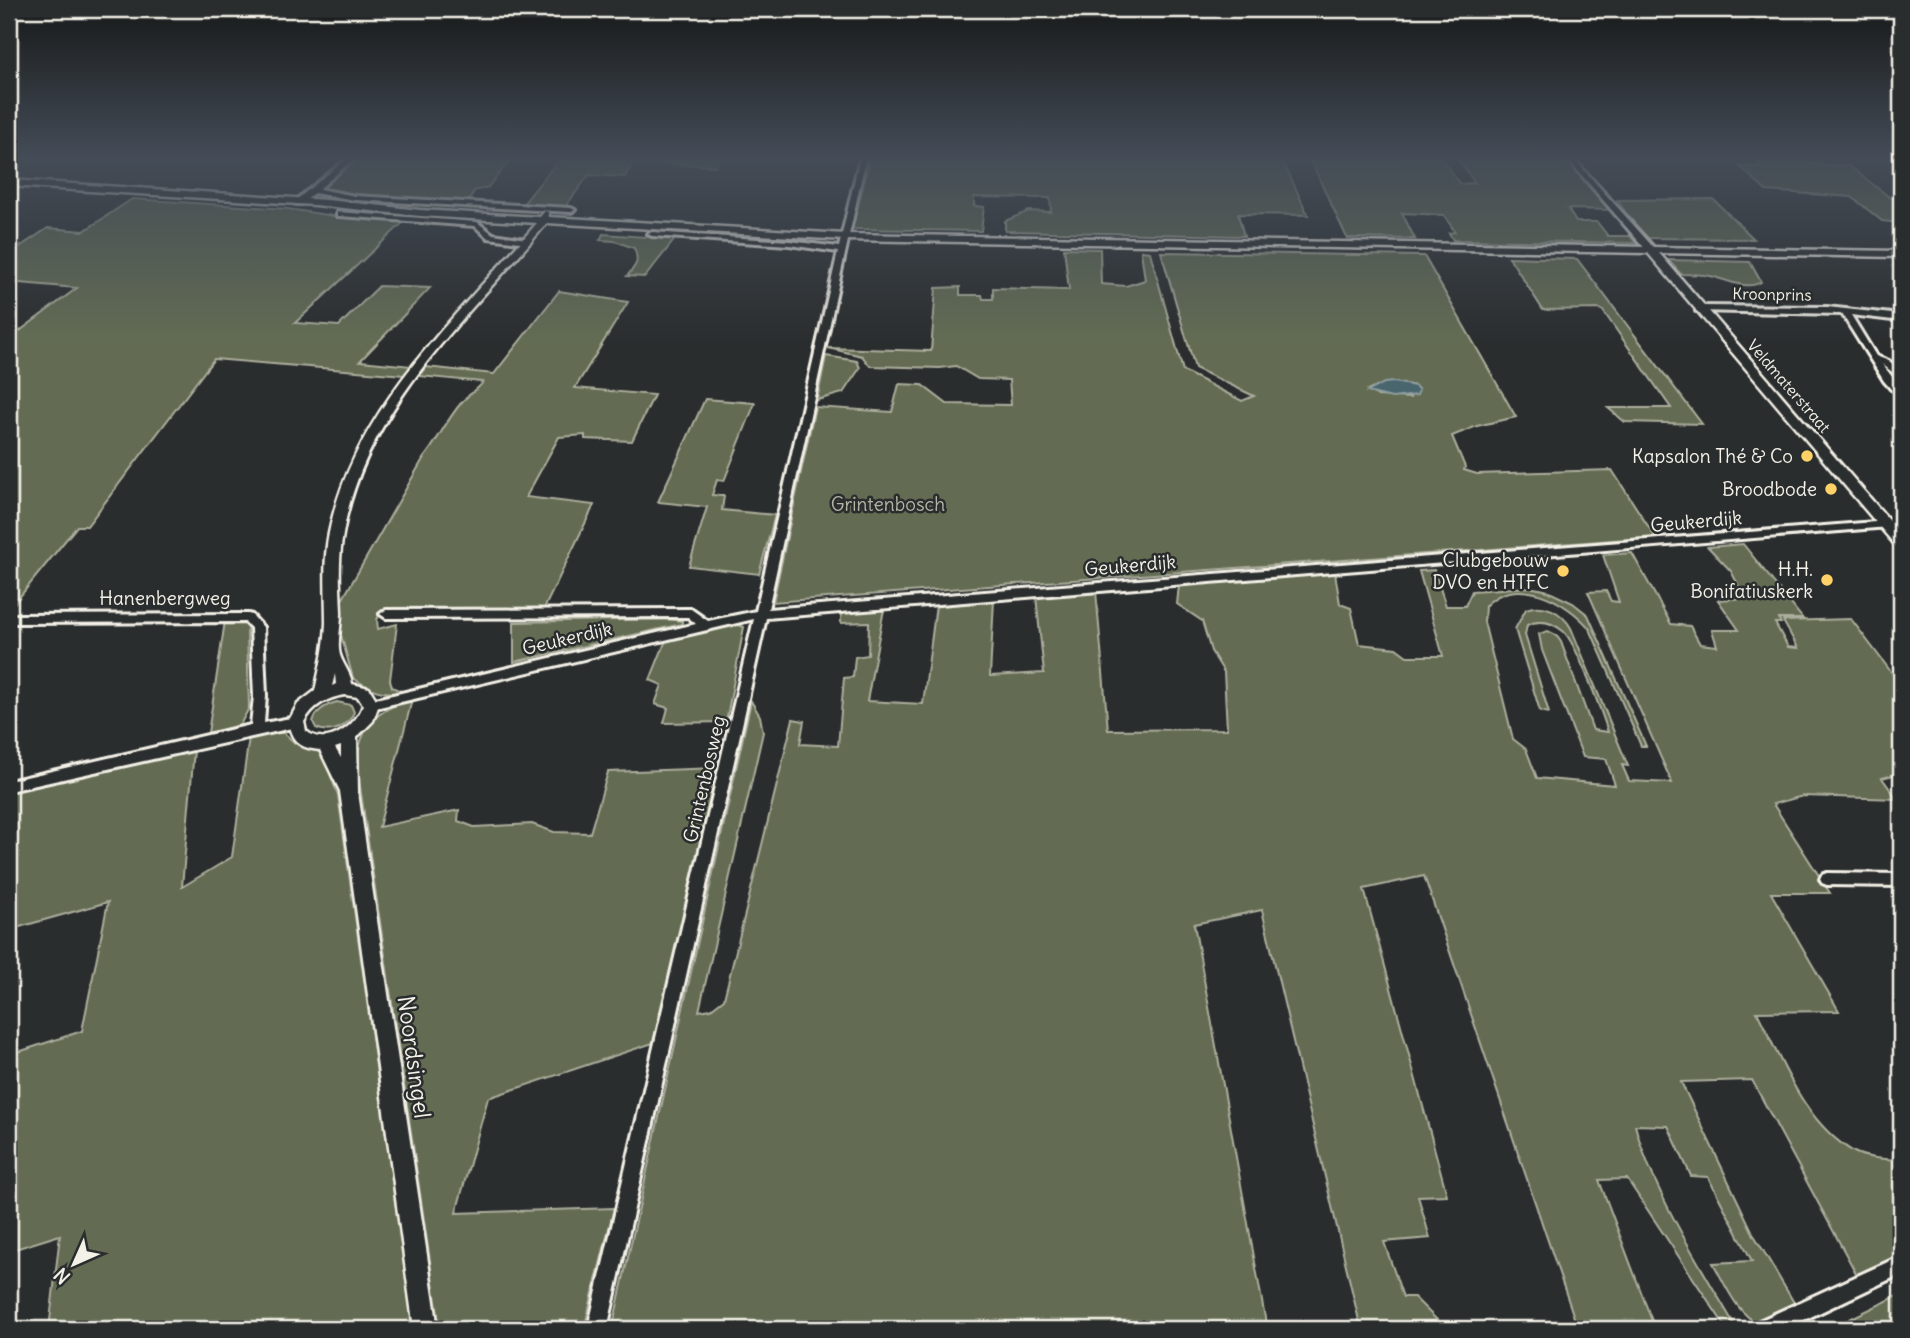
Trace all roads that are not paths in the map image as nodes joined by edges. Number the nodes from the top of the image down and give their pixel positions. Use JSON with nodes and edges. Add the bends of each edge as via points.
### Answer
{"nodes":[{"id":1,"x":415,"y":219,"type":"edge"},
{"id":2,"x":540,"y":219,"type":"edge"},
{"id":3,"x":576,"y":219,"type":"edge"},
{"id":4,"x":849,"y":219,"type":"edge"},
{"id":5,"x":1624,"y":219,"type":"edge"},
{"id":6,"x":652,"y":234,"type":"dead end"},
{"id":7,"x":845,"y":237,"type":"junction"},
{"id":8,"x":522,"y":241,"type":"junction"},
{"id":9,"x":843,"y":250,"type":"junction"},
{"id":10,"x":1651,"y":250,"type":"junction"},
{"id":11,"x":1901,"y":254,"type":"edge"},
{"id":12,"x":1699,"y":309,"type":"junction"},
{"id":13,"x":1845,"y":312,"type":"junction"},
{"id":14,"x":1901,"y":318,"type":"edge"},
{"id":15,"x":1875,"y":358,"type":"junction"},
{"id":16,"x":1901,"y":376,"type":"edge"},
{"id":17,"x":1901,"y":392,"type":"edge"},
{"id":18,"x":1901,"y":523,"type":"edge"},
{"id":19,"x":1885,"y":525,"type":"junction"},
{"id":20,"x":1901,"y":543,"type":"edge"},
{"id":21,"x":386,"y":614,"type":"dead end"},
{"id":22,"x":761,"y":614,"type":"junction"},
{"id":23,"x":9,"y":619,"type":"edge"},
{"id":24,"x":706,"y":626,"type":"junction"},
{"id":25,"x":331,"y":652,"type":"junction"},
{"id":26,"x":345,"y":689,"type":"junction"},
{"id":27,"x":323,"y":694,"type":"junction"},
{"id":28,"x":372,"y":704,"type":"junction"},
{"id":29,"x":296,"y":722,"type":"junction"},
{"id":30,"x":257,"y":729,"type":"junction"},
{"id":31,"x":349,"y":735,"type":"junction"},
{"id":32,"x":324,"y":744,"type":"junction"},
{"id":33,"x":9,"y":786,"type":"edge"},
{"id":34,"x":349,"y":793,"type":"junction"},
{"id":35,"x":1826,"y":880,"type":"dead end"},
{"id":36,"x":1901,"y":880,"type":"edge"},
{"id":37,"x":1901,"y":1265,"type":"edge"},
{"id":38,"x":426,"y":1329,"type":"edge"},
{"id":39,"x":597,"y":1329,"type":"edge"},
{"id":40,"x":1764,"y":1329,"type":"edge"}],
"edges":[{"from":1,"to":8,"type":"street","via":[[477,224],[491,236]]},
{"from":2,"to":8,"type":"main road"},
{"from":3,"to":7,"type":"main road"},
{"from":4,"to":7,"type":"street"},
{"from":5,"to":10,"type":"street"},
{"from":6,"to":9,"type":"street"},
{"from":7,"to":9,"type":"street","name":"Grintenbosweg"},
{"from":7,"to":10,"type":"main road"},
{"from":8,"to":25,"type":"main road","via":[[428,356],[372,434],[353,475],[332,554]]},
{"from":9,"to":22,"type":"street","name":"Grintenbosweg"},
{"from":10,"to":11,"type":"main road"},
{"from":10,"to":12,"type":"main road","name":"Veldmaterstraat"},
{"from":12,"to":13,"type":"street","name":"Kroonprins"},
{"from":12,"to":19,"type":"main road","name":"Veldmaterstraat"},
{"from":13,"to":14,"type":"street","name":"Kroonprins"},
{"from":13,"to":15,"type":"street"},
{"from":15,"to":16,"type":"street"},
{"from":15,"to":17,"type":"street"},
{"from":18,"to":19,"type":"street","name":"Geukerdijk"},
{"from":19,"to":20,"type":"main road","name":"Veldmaterstraat"},
{"from":19,"to":22,"type":"street","name":"Geukerdijk"},
{"from":21,"to":24,"type":"street","via":[[691,613]]},
{"from":22,"to":24,"type":"street","name":"Geukerdijk"},
{"from":22,"to":39,"type":"street","name":"Grintenbosweg"},
{"from":23,"to":30,"type":"street","name":"Hanenbergweg","via":[[248,618],[257,628]]},
{"from":24,"to":28,"type":"street","name":"Geukerdijk"},
{"from":25,"to":26,"type":"main road"},
{"from":25,"to":27,"type":"main road"},
{"from":26,"to":27,"type":"main road"},
{"from":26,"to":28,"type":"main road","via":[[363,692]]},
{"from":27,"to":29,"type":"main road","via":[[305,707]]},
{"from":28,"to":31,"type":"main road","via":[[367,720]]},
{"from":29,"to":30,"type":"street"},
{"from":29,"to":32,"type":"main road","via":[[305,741]]},
{"from":30,"to":33,"type":"street"},
{"from":31,"to":32,"type":"main road"},
{"from":31,"to":34,"type":"main road","name":"Noordsingel"},
{"from":32,"to":34,"type":"main road","name":"Noordsingel"},
{"from":34,"to":38,"type":"main road","name":"Noordsingel"},
{"from":35,"to":36,"type":"street"},
{"from":37,"to":40,"type":"street"}]}
